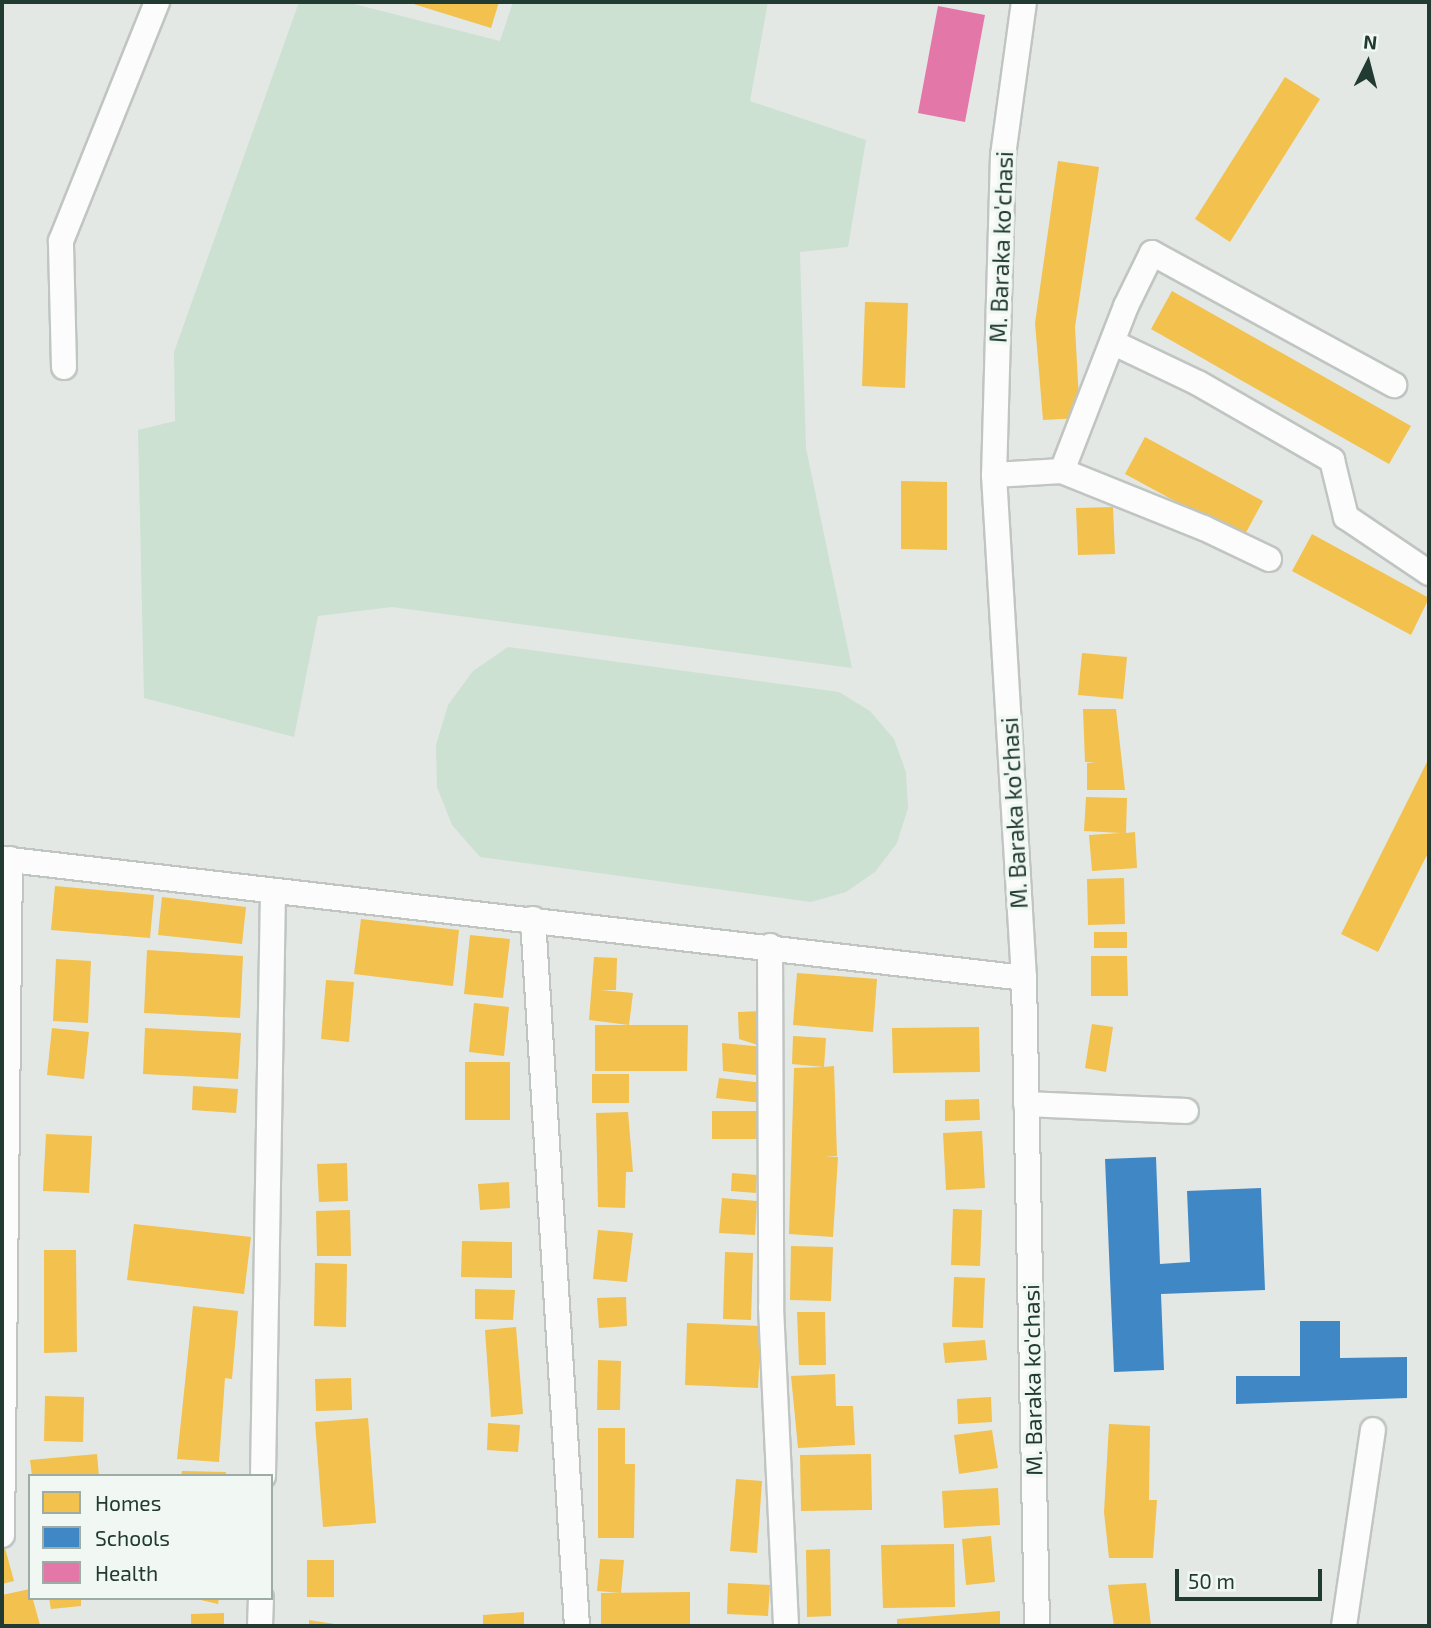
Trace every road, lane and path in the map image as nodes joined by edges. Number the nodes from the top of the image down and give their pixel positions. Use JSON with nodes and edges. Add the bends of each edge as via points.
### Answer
{"nodes":[{"id":1,"x":157,"y":2,"type":"edge"},
{"id":2,"x":1024,"y":2,"type":"edge"},
{"id":3,"x":1114,"y":343,"type":"junction"},
{"id":4,"x":64,"y":367,"type":"dead end"},
{"id":5,"x":1394,"y":385,"type":"dead end"},
{"id":6,"x":1062,"y":471,"type":"junction"},
{"id":7,"x":994,"y":475,"type":"junction"},
{"id":8,"x":1269,"y":559,"type":"dead end"},
{"id":9,"x":1429,"y":573,"type":"edge"},
{"id":10,"x":6,"y":859,"type":"edge"},
{"id":11,"x":273,"y":893,"type":"junction"},
{"id":12,"x":533,"y":919,"type":"junction"},
{"id":13,"x":770,"y":946,"type":"junction"},
{"id":14,"x":1024,"y":978,"type":"junction"},
{"id":15,"x":1026,"y":1104,"type":"junction"},
{"id":16,"x":1186,"y":1111,"type":"dead end"},
{"id":17,"x":1373,"y":1430,"type":"dead end"},
{"id":18,"x":263,"y":1474,"type":"edge"},
{"id":19,"x":2,"y":1535,"type":"edge"},
{"id":20,"x":261,"y":1600,"type":"edge"},
{"id":21,"x":260,"y":1626,"type":"edge"},
{"id":22,"x":577,"y":1626,"type":"edge"},
{"id":23,"x":786,"y":1626,"type":"edge"},
{"id":24,"x":1037,"y":1626,"type":"edge"},
{"id":25,"x":1343,"y":1626,"type":"edge"}],
"edges":[{"from":1,"to":4,"type":"street","via":[[61,241]]},
{"from":2,"to":7,"type":"street","name":"M. Baraka ko'chasi","via":[[1003,155]]},
{"from":3,"to":5,"type":"street","via":[[1147,257],[1156,253]]},
{"from":3,"to":6,"type":"street"},
{"from":3,"to":9,"type":"street","via":[[1198,383],[1332,460],[1346,517]]},
{"from":6,"to":7,"type":"street"},
{"from":6,"to":8,"type":"street"},
{"from":7,"to":14,"type":"street","name":"M. Baraka ko'chasi"},
{"from":10,"to":11,"type":"street"},
{"from":10,"to":19,"type":"street"},
{"from":11,"to":12,"type":"street"},
{"from":11,"to":18,"type":"street"},
{"from":12,"to":13,"type":"street"},
{"from":12,"to":22,"type":"street"},
{"from":13,"to":14,"type":"street"},
{"from":13,"to":23,"type":"street","via":[[771,1307]]},
{"from":14,"to":15,"type":"street","name":"M. Baraka ko'chasi"},
{"from":15,"to":16,"type":"street"},
{"from":15,"to":24,"type":"street","name":"M. Baraka ko'chasi"},
{"from":17,"to":25,"type":"street"},
{"from":20,"to":21,"type":"street"}]}
